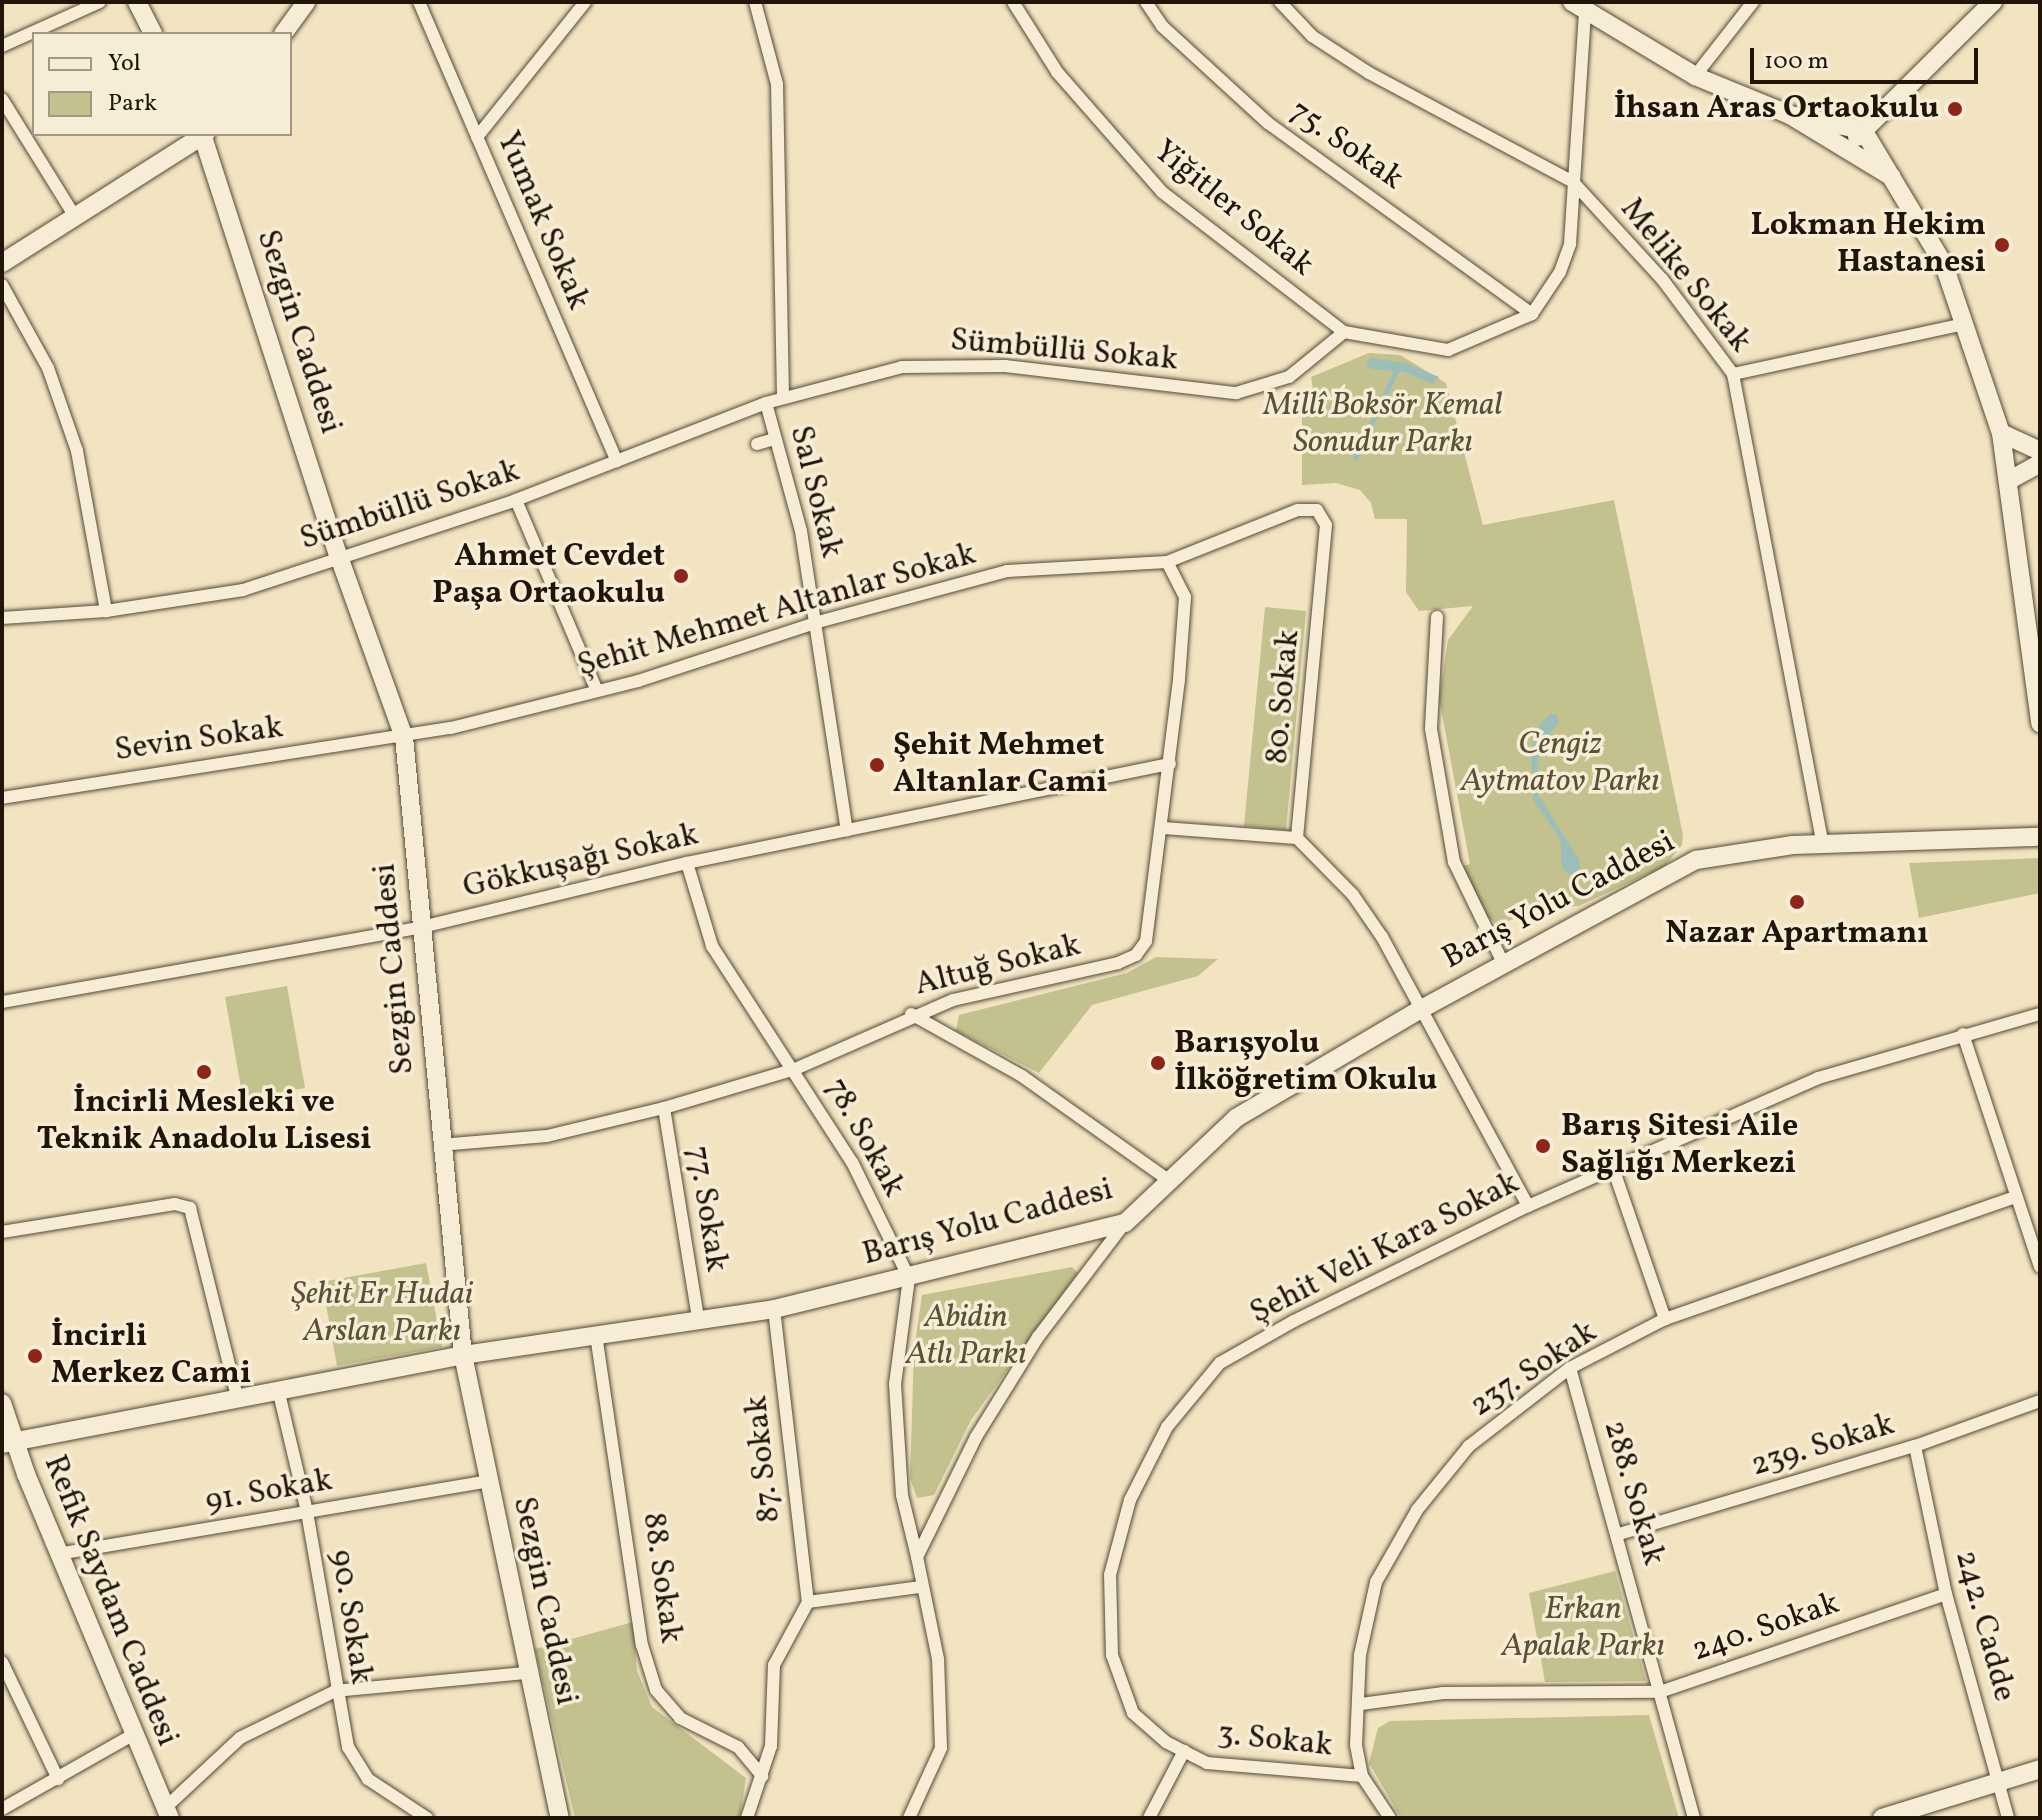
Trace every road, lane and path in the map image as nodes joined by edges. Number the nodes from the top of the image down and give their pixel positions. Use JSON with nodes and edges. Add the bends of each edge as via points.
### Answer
{"nodes":[{"id":1,"x":100,"y":2,"type":"edge"},
{"id":2,"x":137,"y":2,"type":"edge"},
{"id":3,"x":306,"y":2,"type":"edge"},
{"id":4,"x":419,"y":2,"type":"edge"},
{"id":5,"x":585,"y":2,"type":"edge"},
{"id":6,"x":755,"y":2,"type":"edge"},
{"id":7,"x":1013,"y":2,"type":"edge"},
{"id":8,"x":1146,"y":2,"type":"edge"},
{"id":9,"x":1280,"y":2,"type":"edge"},
{"id":10,"x":1753,"y":2,"type":"edge"},
{"id":11,"x":1993,"y":2,"type":"edge"},
{"id":12,"x":1579,"y":7,"type":"edge"},
{"id":13,"x":33,"y":32,"type":"edge"},
{"id":14,"x":152,"y":32,"type":"edge"},
{"id":15,"x":284,"y":32,"type":"edge"},
{"id":16,"x":32,"y":33,"type":"edge"},
{"id":17,"x":2,"y":46,"type":"edge"},
{"id":18,"x":1695,"y":76,"type":"junction"},
{"id":19,"x":2,"y":99,"type":"edge"},
{"id":20,"x":1790,"y":115,"type":"junction"},
{"id":21,"x":1863,"y":130,"type":"junction"},
{"id":22,"x":202,"y":136,"type":"edge"},
{"id":23,"x":204,"y":136,"type":"edge"},
{"id":24,"x":477,"y":137,"type":"junction"},
{"id":25,"x":1845,"y":152,"type":"junction"},
{"id":26,"x":1893,"y":177,"type":"junction"},
{"id":27,"x":1573,"y":182,"type":"junction"},
{"id":28,"x":74,"y":215,"type":"junction"},
{"id":29,"x":2,"y":263,"type":"edge"},
{"id":30,"x":2,"y":285,"type":"edge"},
{"id":31,"x":1532,"y":314,"type":"junction"},
{"id":32,"x":1965,"y":324,"type":"junction"},
{"id":33,"x":1344,"y":332,"type":"junction"},
{"id":34,"x":1733,"y":374,"type":"junction"},
{"id":35,"x":783,"y":398,"type":"junction"},
{"id":36,"x":766,"y":403,"type":"junction"},
{"id":37,"x":2001,"y":433,"type":"junction"},
{"id":38,"x":774,"y":439,"type":"junction"},
{"id":39,"x":757,"y":444,"type":"dead end"},
{"id":40,"x":2040,"y":451,"type":"edge"},
{"id":41,"x":617,"y":461,"type":"junction"},
{"id":42,"x":2040,"y":463,"type":"edge"},
{"id":43,"x":2008,"y":481,"type":"junction"},
{"id":44,"x":516,"y":500,"type":"junction"},
{"id":45,"x":338,"y":554,"type":"junction"},
{"id":46,"x":1167,"y":562,"type":"junction"},
{"id":47,"x":106,"y":611,"type":"junction"},
{"id":48,"x":1437,"y":617,"type":"dead end"},
{"id":49,"x":2,"y":618,"type":"edge"},
{"id":50,"x":818,"y":622,"type":"junction"},
{"id":51,"x":597,"y":691,"type":"junction"},
{"id":52,"x":2038,"y":694,"type":"edge"},
{"id":53,"x":2040,"y":723,"type":"edge"},
{"id":54,"x":404,"y":737,"type":"junction"},
{"id":55,"x":1170,"y":764,"type":"junction"},
{"id":56,"x":2,"y":798,"type":"edge"},
{"id":57,"x":1163,"y":828,"type":"junction"},
{"id":58,"x":847,"y":830,"type":"junction"},
{"id":59,"x":2040,"y":837,"type":"edge"},
{"id":60,"x":1297,"y":838,"type":"junction"},
{"id":61,"x":1823,"y":844,"type":"junction"},
{"id":62,"x":687,"y":863,"type":"junction"},
{"id":63,"x":422,"y":927,"type":"junction"},
{"id":64,"x":1504,"y":965,"type":"junction"},
{"id":65,"x":2,"y":1002,"type":"edge"},
{"id":66,"x":1423,"y":1008,"type":"junction"},
{"id":67,"x":911,"y":1014,"type":"junction"},
{"id":68,"x":2040,"y":1014,"type":"edge"},
{"id":69,"x":1963,"y":1034,"type":"junction"},
{"id":70,"x":795,"y":1069,"type":"junction"},
{"id":71,"x":664,"y":1108,"type":"junction"},
{"id":72,"x":440,"y":1145,"type":"junction"},
{"id":73,"x":1613,"y":1168,"type":"junction"},
{"id":74,"x":1170,"y":1181,"type":"junction"},
{"id":75,"x":2015,"y":1197,"type":"junction"},
{"id":76,"x":1528,"y":1206,"type":"junction"},
{"id":77,"x":1125,"y":1223,"type":"junction"},
{"id":78,"x":2,"y":1232,"type":"edge"},
{"id":79,"x":2040,"y":1267,"type":"edge"},
{"id":80,"x":909,"y":1278,"type":"junction"},
{"id":81,"x":774,"y":1309,"type":"junction"},
{"id":82,"x":698,"y":1318,"type":"junction"},
{"id":83,"x":1665,"y":1319,"type":"junction"},
{"id":84,"x":596,"y":1335,"type":"junction"},
{"id":85,"x":463,"y":1355,"type":"junction"},
{"id":86,"x":1570,"y":1368,"type":"junction"},
{"id":87,"x":278,"y":1389,"type":"junction"},
{"id":88,"x":237,"y":1397,"type":"junction"},
{"id":89,"x":2040,"y":1401,"type":"edge"},
{"id":90,"x":2,"y":1403,"type":"edge"},
{"id":91,"x":8,"y":1443,"type":"edge"},
{"id":92,"x":1915,"y":1446,"type":"junction"},
{"id":93,"x":488,"y":1481,"type":"junction"},
{"id":94,"x":307,"y":1512,"type":"junction"},
{"id":95,"x":1619,"y":1534,"type":"junction"},
{"id":96,"x":58,"y":1554,"type":"junction"},
{"id":97,"x":917,"y":1557,"type":"junction"},
{"id":98,"x":921,"y":1587,"type":"junction"},
{"id":99,"x":1946,"y":1594,"type":"junction"},
{"id":100,"x":808,"y":1602,"type":"junction"},
{"id":101,"x":2,"y":1662,"type":"edge"},
{"id":102,"x":527,"y":1673,"type":"junction"},
{"id":103,"x":335,"y":1691,"type":"junction"},
{"id":104,"x":1660,"y":1692,"type":"junction"},
{"id":105,"x":1361,"y":1704,"type":"junction"},
{"id":106,"x":132,"y":1735,"type":"junction"},
{"id":107,"x":1184,"y":1751,"type":"junction"},
{"id":108,"x":2040,"y":1769,"type":"edge"},
{"id":109,"x":762,"y":1776,"type":"junction"},
{"id":110,"x":1362,"y":1776,"type":"junction"},
{"id":111,"x":58,"y":1779,"type":"junction"},
{"id":112,"x":2000,"y":1784,"type":"junction"},
{"id":113,"x":2,"y":1809,"type":"edge"},
{"id":114,"x":167,"y":1813,"type":"edge"},
{"id":115,"x":409,"y":1814,"type":"edge"},
{"id":116,"x":427,"y":1818,"type":"edge"},
{"id":117,"x":560,"y":1818,"type":"edge"},
{"id":118,"x":747,"y":1818,"type":"edge"},
{"id":119,"x":909,"y":1818,"type":"edge"},
{"id":120,"x":1149,"y":1818,"type":"edge"},
{"id":121,"x":1390,"y":1818,"type":"edge"},
{"id":122,"x":1694,"y":1818,"type":"edge"},
{"id":123,"x":1882,"y":1818,"type":"edge"},
{"id":124,"x":2008,"y":1818,"type":"edge"}],
"edges":[{"from":1,"to":13,"type":"street"},
{"from":2,"to":14,"type":"street"},
{"from":3,"to":15,"type":"street"},
{"from":4,"to":24,"type":"street","name":"Yumak Sokak"},
{"from":5,"to":24,"type":"street"},
{"from":6,"to":35,"type":"street","name":"Sal Sokak","via":[[777,84]]},
{"from":7,"to":33,"type":"street","name":"Yiğitler Sokak","via":[[1057,72],[1162,192]]},
{"from":8,"to":31,"type":"street","name":"75. Sokak","via":[[1162,26],[1268,123]]},
{"from":9,"to":27,"type":"street","name":"Melike Sokak","via":[[1312,36],[1369,73]]},
{"from":10,"to":18,"type":"street"},
{"from":11,"to":21,"type":"street"},
{"from":12,"to":18,"type":"street"},
{"from":12,"to":27,"type":"street"},
{"from":16,"to":17,"type":"street"},
{"from":18,"to":20,"type":"street"},
{"from":19,"to":28,"type":"street"},
{"from":20,"to":21,"type":"street"},
{"from":20,"to":25,"type":"street"},
{"from":21,"to":25,"type":"street"},
{"from":21,"to":26,"type":"street"},
{"from":22,"to":28,"type":"street"},
{"from":23,"to":45,"type":"street","name":"Sezgin Caddesi"},
{"from":24,"to":41,"type":"street","name":"Yumak Sokak"},
{"from":25,"to":26,"type":"street"},
{"from":26,"to":32,"type":"street","via":[[1935,246]]},
{"from":27,"to":31,"type":"street","via":[[1570,244],[1560,272]]},
{"from":27,"to":34,"type":"street","name":"Melike Sokak","via":[[1662,279]]},
{"from":28,"to":29,"type":"street"},
{"from":30,"to":47,"type":"street","via":[[48,368],[77,451]]},
{"from":31,"to":33,"type":"street","via":[[1448,350]]},
{"from":32,"to":34,"type":"street"},
{"from":32,"to":37,"type":"street"},
{"from":33,"to":35,"type":"street","name":"Sümbüllü Sokak","via":[[1289,377],[1236,393],[959,363],[902,367]]},
{"from":34,"to":61,"type":"street","name":"Melike Sokak"},
{"from":35,"to":36,"type":"street","name":"Sümbüllü Sokak"},
{"from":36,"to":38,"type":"street","name":"Sal Sokak"},
{"from":36,"to":41,"type":"street","name":"Sümbüllü Sokak"},
{"from":37,"to":40,"type":"street"},
{"from":37,"to":43,"type":"street"},
{"from":38,"to":39,"type":"street"},
{"from":38,"to":50,"type":"street","name":"Sal Sokak","via":[[801,531]]},
{"from":41,"to":44,"type":"street","name":"Sümbüllü Sokak"},
{"from":42,"to":43,"type":"street"},
{"from":43,"to":52,"type":"street"},
{"from":44,"to":45,"type":"street","name":"Sümbüllü Sokak"},
{"from":44,"to":51,"type":"street"},
{"from":45,"to":47,"type":"street","name":"Sümbüllü Sokak","via":[[243,590]]},
{"from":45,"to":54,"type":"street","name":"Sezgin Caddesi"},
{"from":46,"to":50,"type":"street","name":"Şehit Mehmet Altanlar Sokak","via":[[1007,571]]},
{"from":46,"to":55,"type":"street","name":"Altuğ Sokak","via":[[1185,597]]},
{"from":46,"to":60,"type":"street","name":"80. Sokak","via":[[1298,510],[1323,515]]},
{"from":47,"to":49,"type":"street","name":"Sümbüllü Sokak"},
{"from":48,"to":64,"type":"street","via":[[1431,729],[1454,862]]},
{"from":50,"to":51,"type":"street","name":"Şehit Mehmet Altanlar Sokak"},
{"from":50,"to":58,"type":"street","name":"Sal Sokak"},
{"from":51,"to":54,"type":"street","name":"Şehit Mehmet Altanlar Sokak"},
{"from":52,"to":53,"type":"street"},
{"from":54,"to":56,"type":"street","name":"Sevin Sokak"},
{"from":54,"to":63,"type":"street","name":"Sezgin Caddesi"},
{"from":55,"to":57,"type":"street","name":"Altuğ Sokak"},
{"from":55,"to":58,"type":"street","name":"Gökkuşağı Sokak"},
{"from":57,"to":60,"type":"street"},
{"from":57,"to":67,"type":"street","name":"Altuğ Sokak","via":[[1146,941],[1136,955]]},
{"from":58,"to":62,"type":"street","name":"Gökkuşağı Sokak"},
{"from":59,"to":61,"type":"street","name":"Barış Yolu Caddesi"},
{"from":60,"to":66,"type":"street","via":[[1353,895]]},
{"from":61,"to":64,"type":"street","name":"Barış Yolu Caddesi","via":[[1696,860]]},
{"from":62,"to":63,"type":"street","name":"Gökkuşağı Sokak"},
{"from":62,"to":70,"type":"street","name":"78. Sokak","via":[[712,946],[735,988]]},
{"from":63,"to":65,"type":"street","name":"Gökkuşağı Sokak"},
{"from":63,"to":72,"type":"street","name":"Sezgin Caddesi"},
{"from":64,"to":66,"type":"street","name":"Barış Yolu Caddesi"},
{"from":66,"to":74,"type":"street","name":"Barış Yolu Caddesi","via":[[1236,1118]]},
{"from":66,"to":76,"type":"street"},
{"from":67,"to":70,"type":"street","name":"Altuğ Sokak"},
{"from":67,"to":74,"type":"street","via":[[1022,1076]]},
{"from":68,"to":69,"type":"street","name":"Şehit Veli Kara Sokak"},
{"from":69,"to":73,"type":"street","name":"Şehit Veli Kara Sokak","via":[[1818,1078]]},
{"from":69,"to":75,"type":"street"},
{"from":70,"to":71,"type":"street","name":"Altuğ Sokak"},
{"from":70,"to":80,"type":"street","name":"78. Sokak","via":[[852,1162]]},
{"from":71,"to":72,"type":"street","name":"Altuğ Sokak","via":[[547,1136]]},
{"from":71,"to":82,"type":"street","name":"77. Sokak"},
{"from":72,"to":85,"type":"street","name":"Sezgin Caddesi"},
{"from":73,"to":76,"type":"street","name":"Şehit Veli Kara Sokak"},
{"from":73,"to":83,"type":"street"},
{"from":74,"to":77,"type":"street","name":"Barış Yolu Caddesi"},
{"from":75,"to":79,"type":"street"},
{"from":75,"to":83,"type":"street","name":"237. Sokak"},
{"from":76,"to":107,"type":"street","name":"Şehit Veli Kara Sokak","via":[[1220,1363],[1167,1427],[1130,1500],[1110,1575],[1112,1655],[1133,1713]]},
{"from":77,"to":80,"type":"street","name":"Barış Yolu Caddesi"},
{"from":77,"to":97,"type":"street","via":[[1038,1337],[976,1437]]},
{"from":78,"to":88,"type":"street","via":[[175,1204],[190,1208]]},
{"from":80,"to":81,"type":"street","name":"Barış Yolu Caddesi"},
{"from":80,"to":97,"type":"street","via":[[895,1384],[902,1495]]},
{"from":81,"to":82,"type":"street","name":"Barış Yolu Caddesi"},
{"from":81,"to":100,"type":"street","name":"87. Sokak"},
{"from":82,"to":84,"type":"street","name":"Barış Yolu Caddesi"},
{"from":83,"to":86,"type":"street","name":"237. Sokak"},
{"from":84,"to":85,"type":"street","name":"Barış Yolu Caddesi"},
{"from":84,"to":109,"type":"street","name":"88. Sokak","via":[[642,1645],[656,1690],[680,1718],[738,1747]]},
{"from":85,"to":87,"type":"street","name":"Barış Yolu Caddesi"},
{"from":85,"to":93,"type":"street","name":"Sezgin Caddesi"},
{"from":86,"to":95,"type":"street","name":"288. Sokak"},
{"from":86,"to":105,"type":"street","name":"237. Sokak","via":[[1469,1446],[1417,1510],[1376,1582],[1360,1655]]},
{"from":87,"to":88,"type":"street","name":"Barış Yolu Caddesi"},
{"from":87,"to":94,"type":"street","name":"90. Sokak"},
{"from":88,"to":91,"type":"street","name":"Barış Yolu Caddesi"},
{"from":89,"to":92,"type":"street","name":"239. Sokak"},
{"from":90,"to":91,"type":"street","name":"Refik Saydam Caddesi"},
{"from":91,"to":96,"type":"street","name":"Refik Saydam Caddesi"},
{"from":92,"to":95,"type":"street","name":"239. Sokak"},
{"from":92,"to":99,"type":"street","name":"242. Cadde"},
{"from":93,"to":94,"type":"street","name":"91. Sokak"},
{"from":93,"to":102,"type":"street","name":"Sezgin Caddesi"},
{"from":94,"to":96,"type":"street","name":"91. Sokak"},
{"from":94,"to":103,"type":"street","name":"90. Sokak"},
{"from":95,"to":104,"type":"street","name":"288. Sokak"},
{"from":96,"to":106,"type":"street","name":"Refik Saydam Caddesi"},
{"from":97,"to":98,"type":"street"},
{"from":98,"to":100,"type":"street"},
{"from":98,"to":119,"type":"street","via":[[938,1659],[941,1748]]},
{"from":99,"to":104,"type":"street","name":"240. Sokak"},
{"from":99,"to":112,"type":"street","name":"242. Cadde"},
{"from":100,"to":109,"type":"street","via":[[774,1665],[771,1746]]},
{"from":101,"to":111,"type":"street"},
{"from":102,"to":103,"type":"street"},
{"from":102,"to":117,"type":"street","name":"Sezgin Caddesi"},
{"from":103,"to":114,"type":"street","via":[[240,1738]]},
{"from":103,"to":115,"type":"street","name":"90. Sokak","via":[[348,1747],[368,1779]]},
{"from":104,"to":105,"type":"street","name":"240. Sokak","via":[[1443,1693]]},
{"from":104,"to":122,"type":"street","name":"288. Sokak"},
{"from":105,"to":110,"type":"street","name":"237. Sokak","via":[[1356,1745]]},
{"from":106,"to":111,"type":"street"},
{"from":106,"to":114,"type":"street","name":"Refik Saydam Caddesi"},
{"from":107,"to":110,"type":"street","name":"3. Sokak","via":[[1207,1763]]},
{"from":107,"to":120,"type":"street"},
{"from":108,"to":112,"type":"street"},
{"from":109,"to":118,"type":"street"},
{"from":110,"to":121,"type":"street","name":"237. Sokak"},
{"from":111,"to":113,"type":"street"},
{"from":112,"to":123,"type":"street"},
{"from":112,"to":124,"type":"street","name":"242. Cadde"},
{"from":115,"to":116,"type":"street","name":"90. Sokak"}]}
